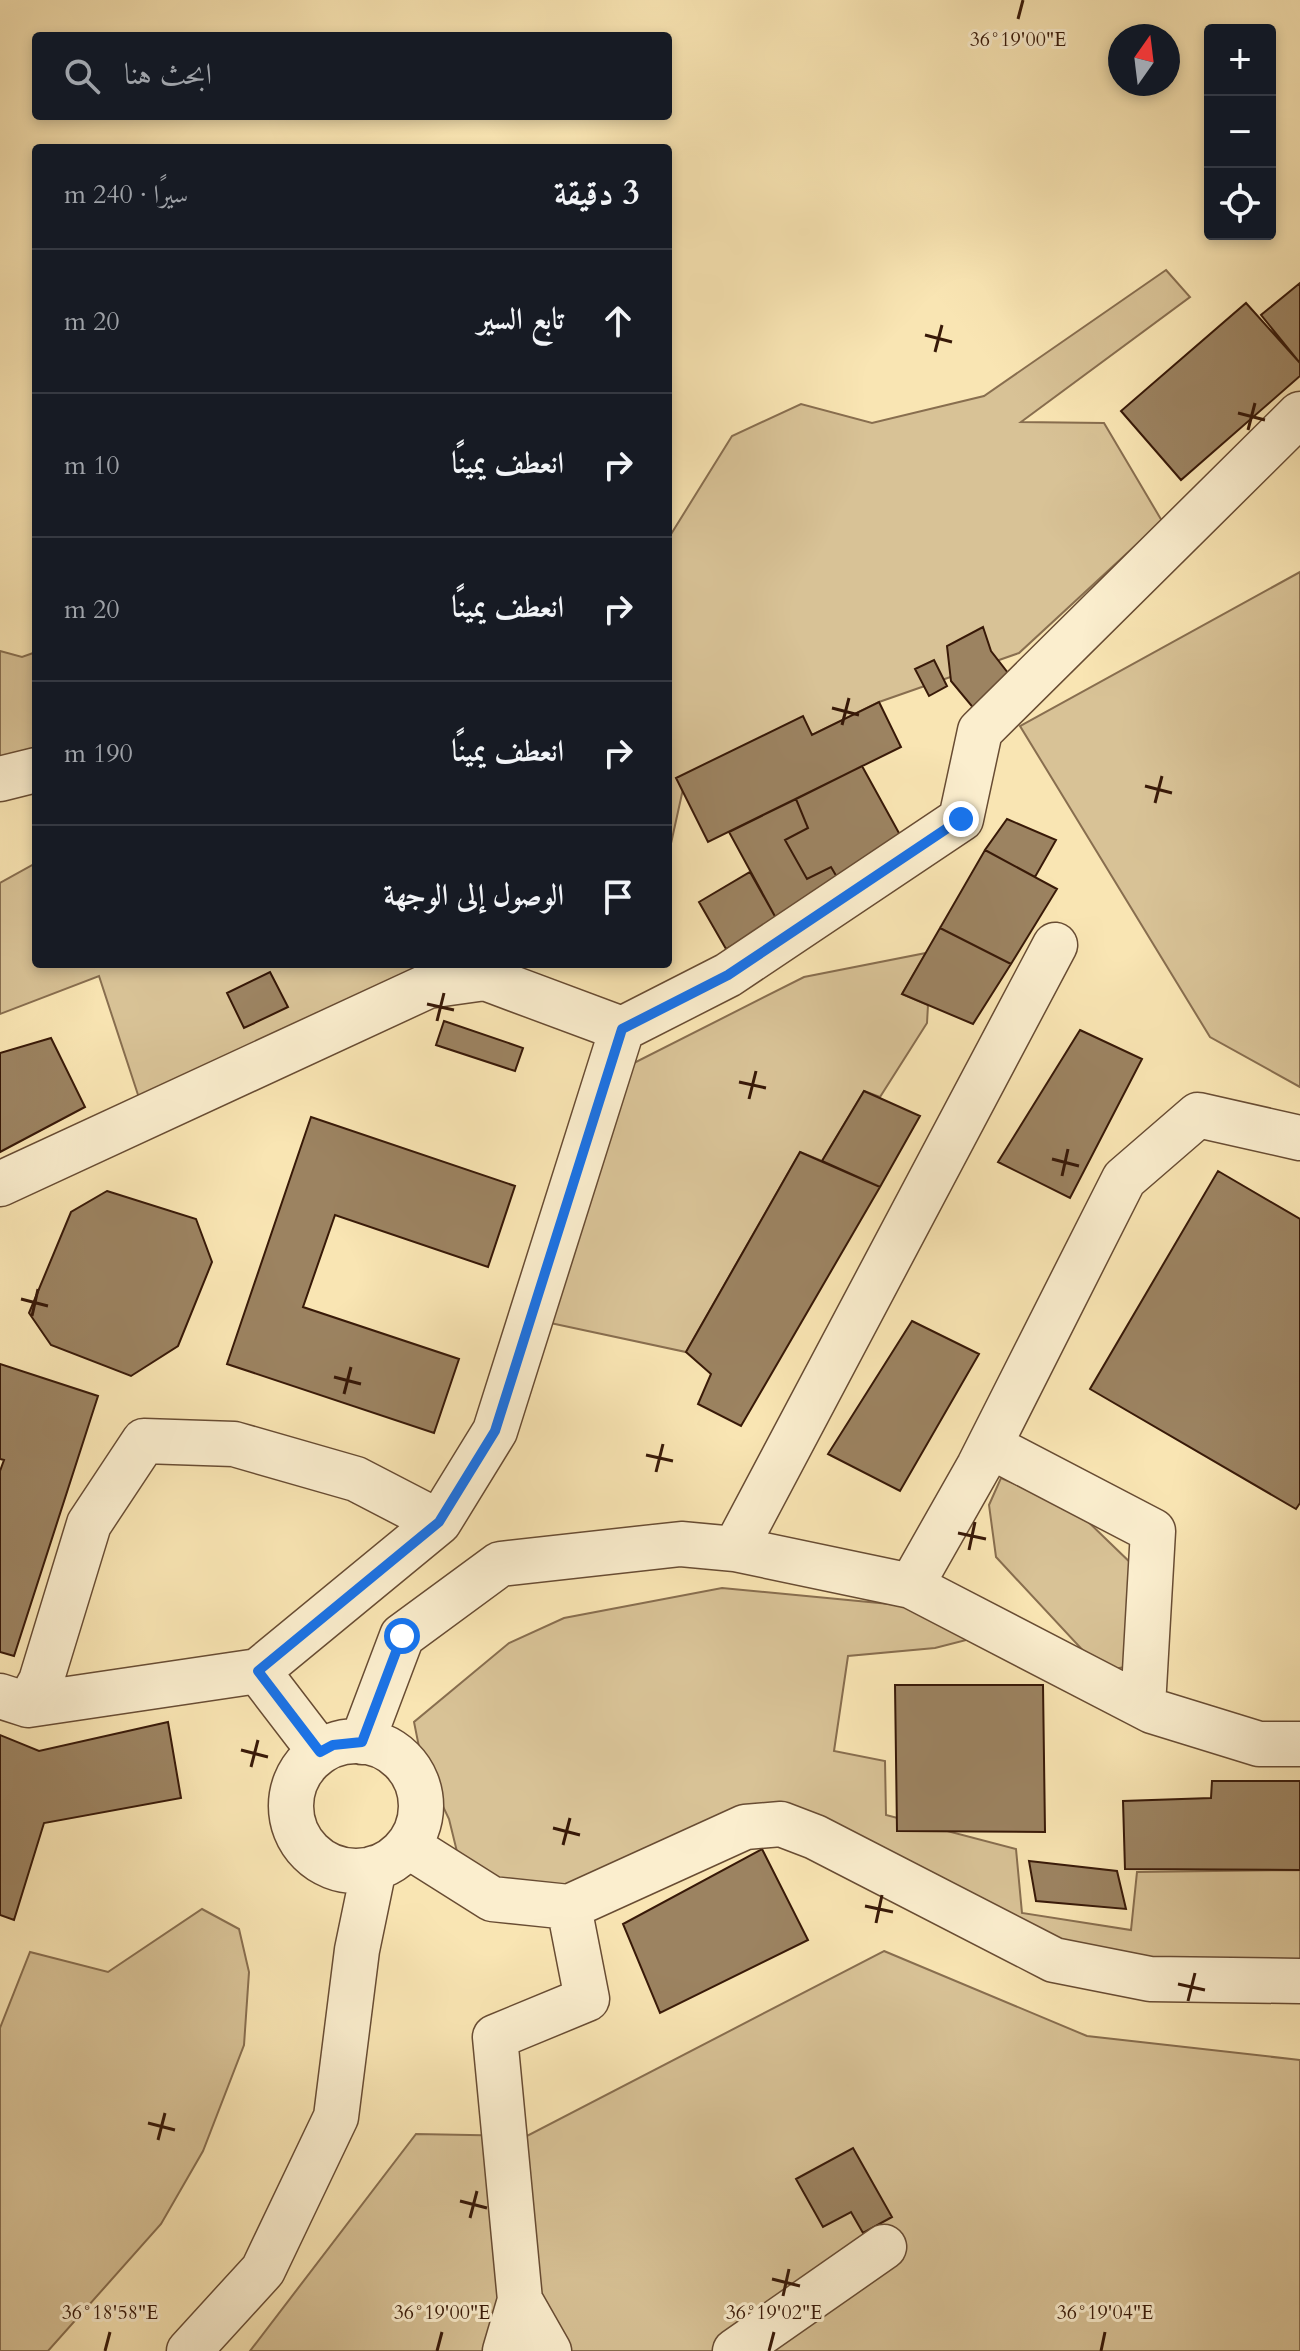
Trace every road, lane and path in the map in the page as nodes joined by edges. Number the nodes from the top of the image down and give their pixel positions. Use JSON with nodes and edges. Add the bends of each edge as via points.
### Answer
{"nodes":[{"id":1,"x":1300,"y":414,"type":"edge"},
{"id":2,"x":32,"y":771,"type":"edge"},
{"id":3,"x":0,"y":779,"type":"edge"},
{"id":4,"x":1055,"y":945,"type":"dead end"},
{"id":5,"x":622,"y":1029,"type":"junction"},
{"id":6,"x":1300,"y":1138,"type":"edge"},
{"id":7,"x":0,"y":1184,"type":"edge"},
{"id":8,"x":990,"y":1446,"type":"junction"},
{"id":9,"x":439,"y":1522,"type":"junction"},
{"id":10,"x":735,"y":1549,"type":"junction"},
{"id":11,"x":911,"y":1586,"type":"junction"},
{"id":12,"x":258,"y":1671,"type":"junction"},
{"id":13,"x":14,"y":1701,"type":"edge"},
{"id":14,"x":1143,"y":1706,"type":"junction"},
{"id":15,"x":362,"y":1742,"type":"junction"},
{"id":16,"x":1300,"y":1744,"type":"edge"},
{"id":17,"x":320,"y":1752,"type":"junction"},
{"id":18,"x":391,"y":1857,"type":"junction"},
{"id":19,"x":569,"y":1907,"type":"junction"},
{"id":20,"x":1300,"y":1981,"type":"edge"},
{"id":21,"x":884,"y":2247,"type":"dead end"},
{"id":22,"x":520,"y":2300,"type":"junction"},
{"id":23,"x":189,"y":2351,"type":"edge"},
{"id":24,"x":505,"y":2351,"type":"edge"},
{"id":25,"x":549,"y":2351,"type":"edge"},
{"id":26,"x":735,"y":2351,"type":"edge"}],
"edges":[{"from":1,"to":5,"type":"lane","via":[[980,731],[961,819],[728,975]]},
{"from":2,"to":3,"type":"lane"},
{"from":4,"to":10,"type":"lane"},
{"from":5,"to":7,"type":"lane","via":[[485,978],[428,986]]},
{"from":5,"to":9,"type":"lane","via":[[495,1431]]},
{"from":6,"to":8,"type":"lane","via":[[1198,1115],[1124,1179]]},
{"from":8,"to":11,"type":"lane"},
{"from":8,"to":14,"type":"lane","via":[[1153,1531]]},
{"from":9,"to":12,"type":"lane"},
{"from":9,"to":13,"type":"lane","via":[[356,1479],[234,1444],[144,1441],[89,1524],[41,1681]]},
{"from":10,"to":11,"type":"lane"},
{"from":10,"to":15,"type":"lane","via":[[681,1544],[500,1564],[402,1636]]},
{"from":11,"to":14,"type":"lane"},
{"from":12,"to":13,"type":"lane"},
{"from":12,"to":17,"type":"lane"},
{"from":14,"to":16,"type":"lane","via":[[1259,1744]]},
{"from":15,"to":17,"type":"lane"},
{"from":15,"to":18,"type":"lane","via":[[398,1756],[419,1789],[421,1809]]},
{"from":17,"to":18,"type":"lane","via":[[295,1783],[291,1804],[298,1833],[316,1857],[334,1867],[354,1871]]},
{"from":18,"to":19,"type":"lane","via":[[492,1899]]},
{"from":18,"to":23,"type":"lane","via":[[357,1950],[336,2117],[263,2270]]},
{"from":19,"to":20,"type":"lane","via":[[745,1827],[781,1824],[1054,1960],[1150,1979]]},
{"from":19,"to":22,"type":"lane","via":[[587,1999],[495,2037]]},
{"from":21,"to":26,"type":"lane"},
{"from":22,"to":24,"type":"lane"},
{"from":22,"to":25,"type":"lane"}]}
